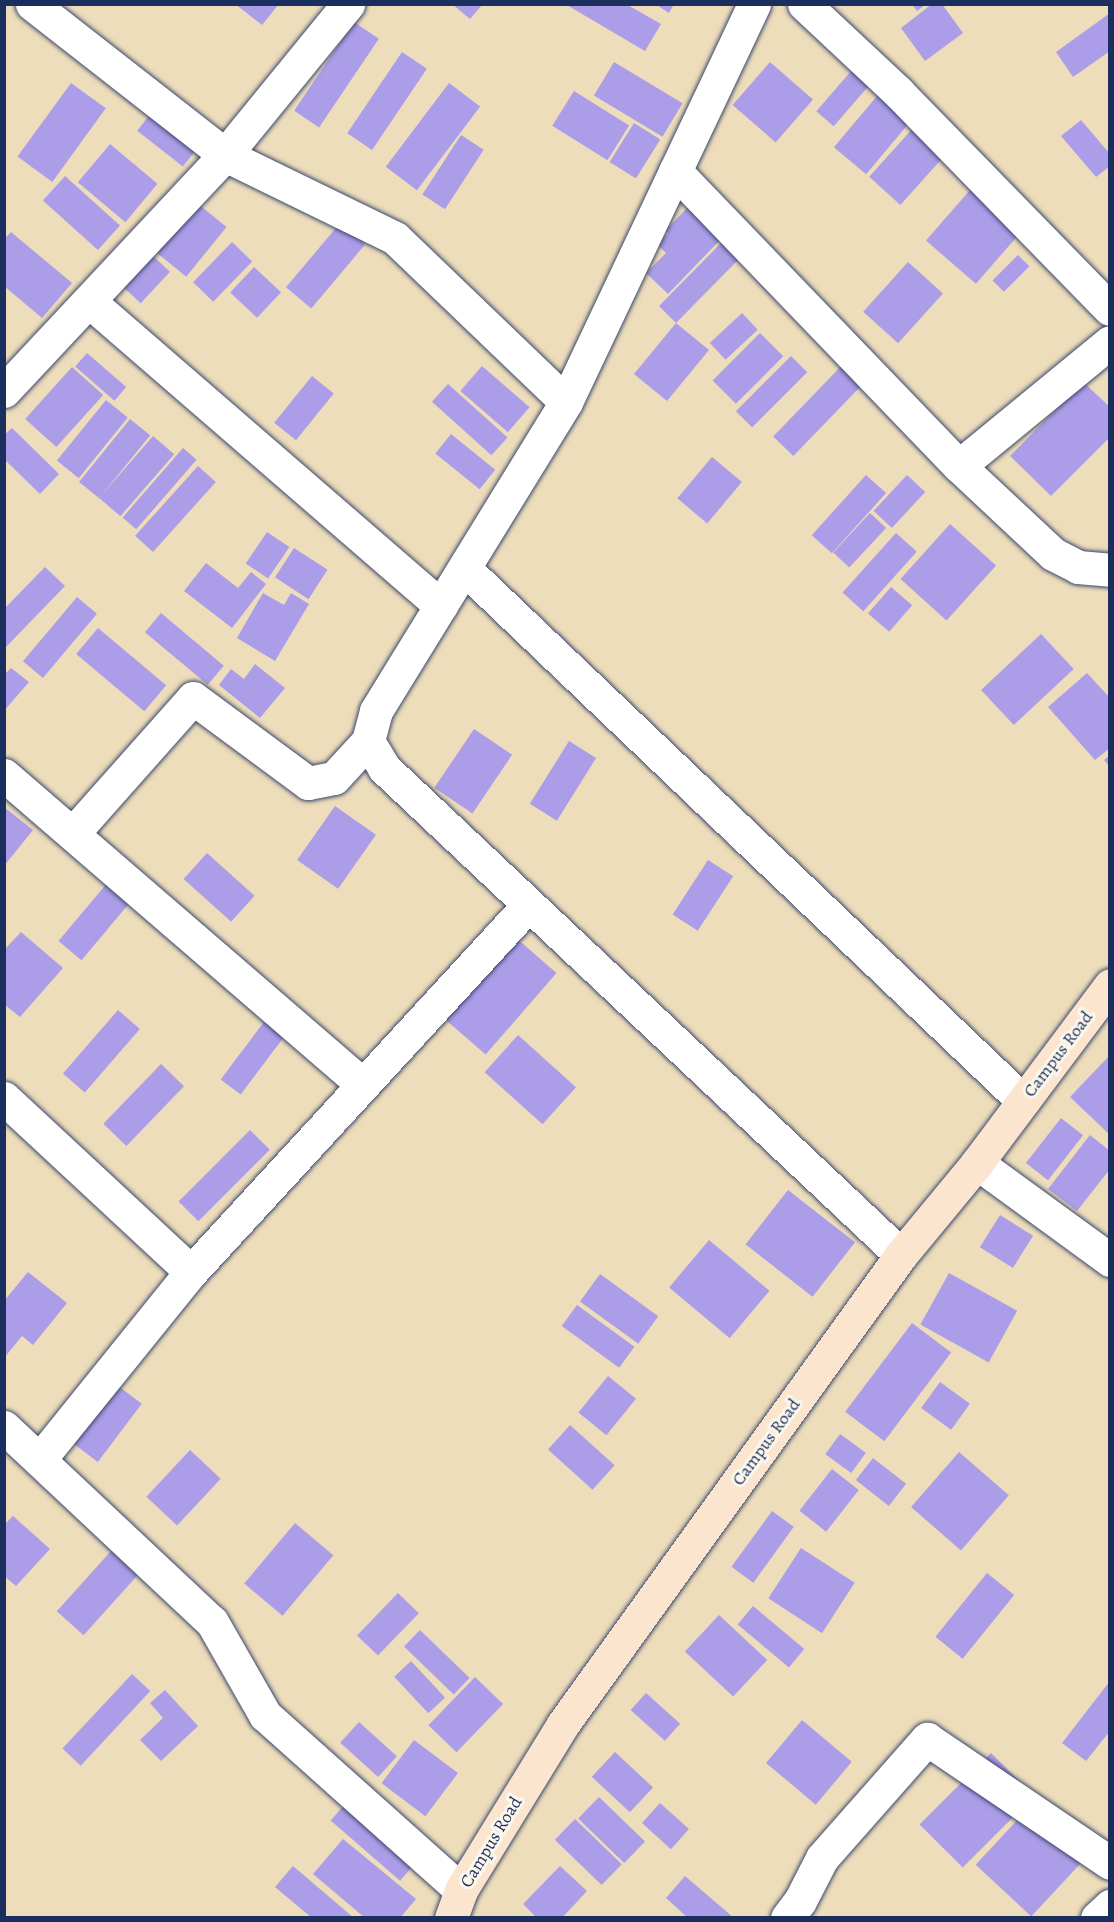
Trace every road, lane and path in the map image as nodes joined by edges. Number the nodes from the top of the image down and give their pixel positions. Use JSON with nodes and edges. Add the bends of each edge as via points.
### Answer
{"nodes":[{"id":1,"x":32,"y":4,"type":"edge"},
{"id":2,"x":348,"y":4,"type":"edge"},
{"id":3,"x":754,"y":4,"type":"edge"},
{"id":4,"x":804,"y":4,"type":"edge"},
{"id":5,"x":225,"y":155,"type":"junction"},
{"id":6,"x":675,"y":171,"type":"junction"},
{"id":7,"x":90,"y":302,"type":"junction"},
{"id":8,"x":1110,"y":309,"type":"edge"},
{"id":9,"x":1110,"y":342,"type":"edge"},
{"id":10,"x":4,"y":392,"type":"edge"},
{"id":11,"x":566,"y":402,"type":"junction"},
{"id":12,"x":959,"y":465,"type":"junction"},
{"id":13,"x":465,"y":569,"type":"junction"},
{"id":14,"x":1110,"y":570,"type":"edge"},
{"id":15,"x":441,"y":606,"type":"junction"},
{"id":16,"x":368,"y":741,"type":"junction"},
{"id":17,"x":4,"y":775,"type":"edge"},
{"id":18,"x":74,"y":832,"type":"junction"},
{"id":19,"x":529,"y":905,"type":"junction"},
{"id":20,"x":1110,"y":985,"type":"edge"},
{"id":21,"x":363,"y":1086,"type":"junction"},
{"id":22,"x":4,"y":1098,"type":"edge"},
{"id":23,"x":1023,"y":1101,"type":"junction"},
{"id":24,"x":977,"y":1163,"type":"junction"},
{"id":25,"x":901,"y":1255,"type":"junction"},
{"id":26,"x":1110,"y":1260,"type":"edge"},
{"id":27,"x":191,"y":1272,"type":"junction"},
{"id":28,"x":4,"y":1427,"type":"edge"},
{"id":29,"x":40,"y":1460,"type":"junction"},
{"id":30,"x":1110,"y":1863,"type":"edge"},
{"id":31,"x":456,"y":1904,"type":"edge"},
{"id":32,"x":1110,"y":1906,"type":"edge"},
{"id":33,"x":787,"y":1917,"type":"edge"},
{"id":34,"x":1097,"y":1917,"type":"edge"}],
"edges":[{"from":1,"to":5,"type":"street"},
{"from":2,"to":5,"type":"street"},
{"from":3,"to":6,"type":"street"},
{"from":4,"to":8,"type":"street","via":[[898,92]]},
{"from":5,"to":7,"type":"street"},
{"from":5,"to":11,"type":"street","via":[[395,238]]},
{"from":6,"to":11,"type":"street"},
{"from":6,"to":12,"type":"street"},
{"from":7,"to":10,"type":"street"},
{"from":7,"to":15,"type":"street"},
{"from":9,"to":12,"type":"street"},
{"from":11,"to":13,"type":"street"},
{"from":12,"to":14,"type":"street","via":[[1053,554],[1078,567]]},
{"from":13,"to":15,"type":"street"},
{"from":13,"to":23,"type":"street"},
{"from":15,"to":16,"type":"street","via":[[376,711]]},
{"from":16,"to":18,"type":"street","via":[[334,778],[308,783],[193,698]]},
{"from":16,"to":19,"type":"street","via":[[384,768]]},
{"from":17,"to":18,"type":"street"},
{"from":18,"to":21,"type":"street"},
{"from":19,"to":21,"type":"street"},
{"from":19,"to":25,"type":"street"},
{"from":20,"to":23,"type":"street","name":"Campus Road"},
{"from":21,"to":27,"type":"street"},
{"from":22,"to":27,"type":"street"},
{"from":23,"to":24,"type":"street","name":"Campus Road"},
{"from":24,"to":25,"type":"street","name":"Campus Road"},
{"from":24,"to":26,"type":"street"},
{"from":25,"to":31,"type":"street","name":"Campus Road","via":[[563,1724]]},
{"from":27,"to":29,"type":"street"},
{"from":28,"to":29,"type":"street"},
{"from":29,"to":31,"type":"street","via":[[212,1622],[265,1715]]},
{"from":30,"to":33,"type":"street","via":[[927,1739],[822,1858],[801,1901]]},
{"from":32,"to":34,"type":"street"}]}
